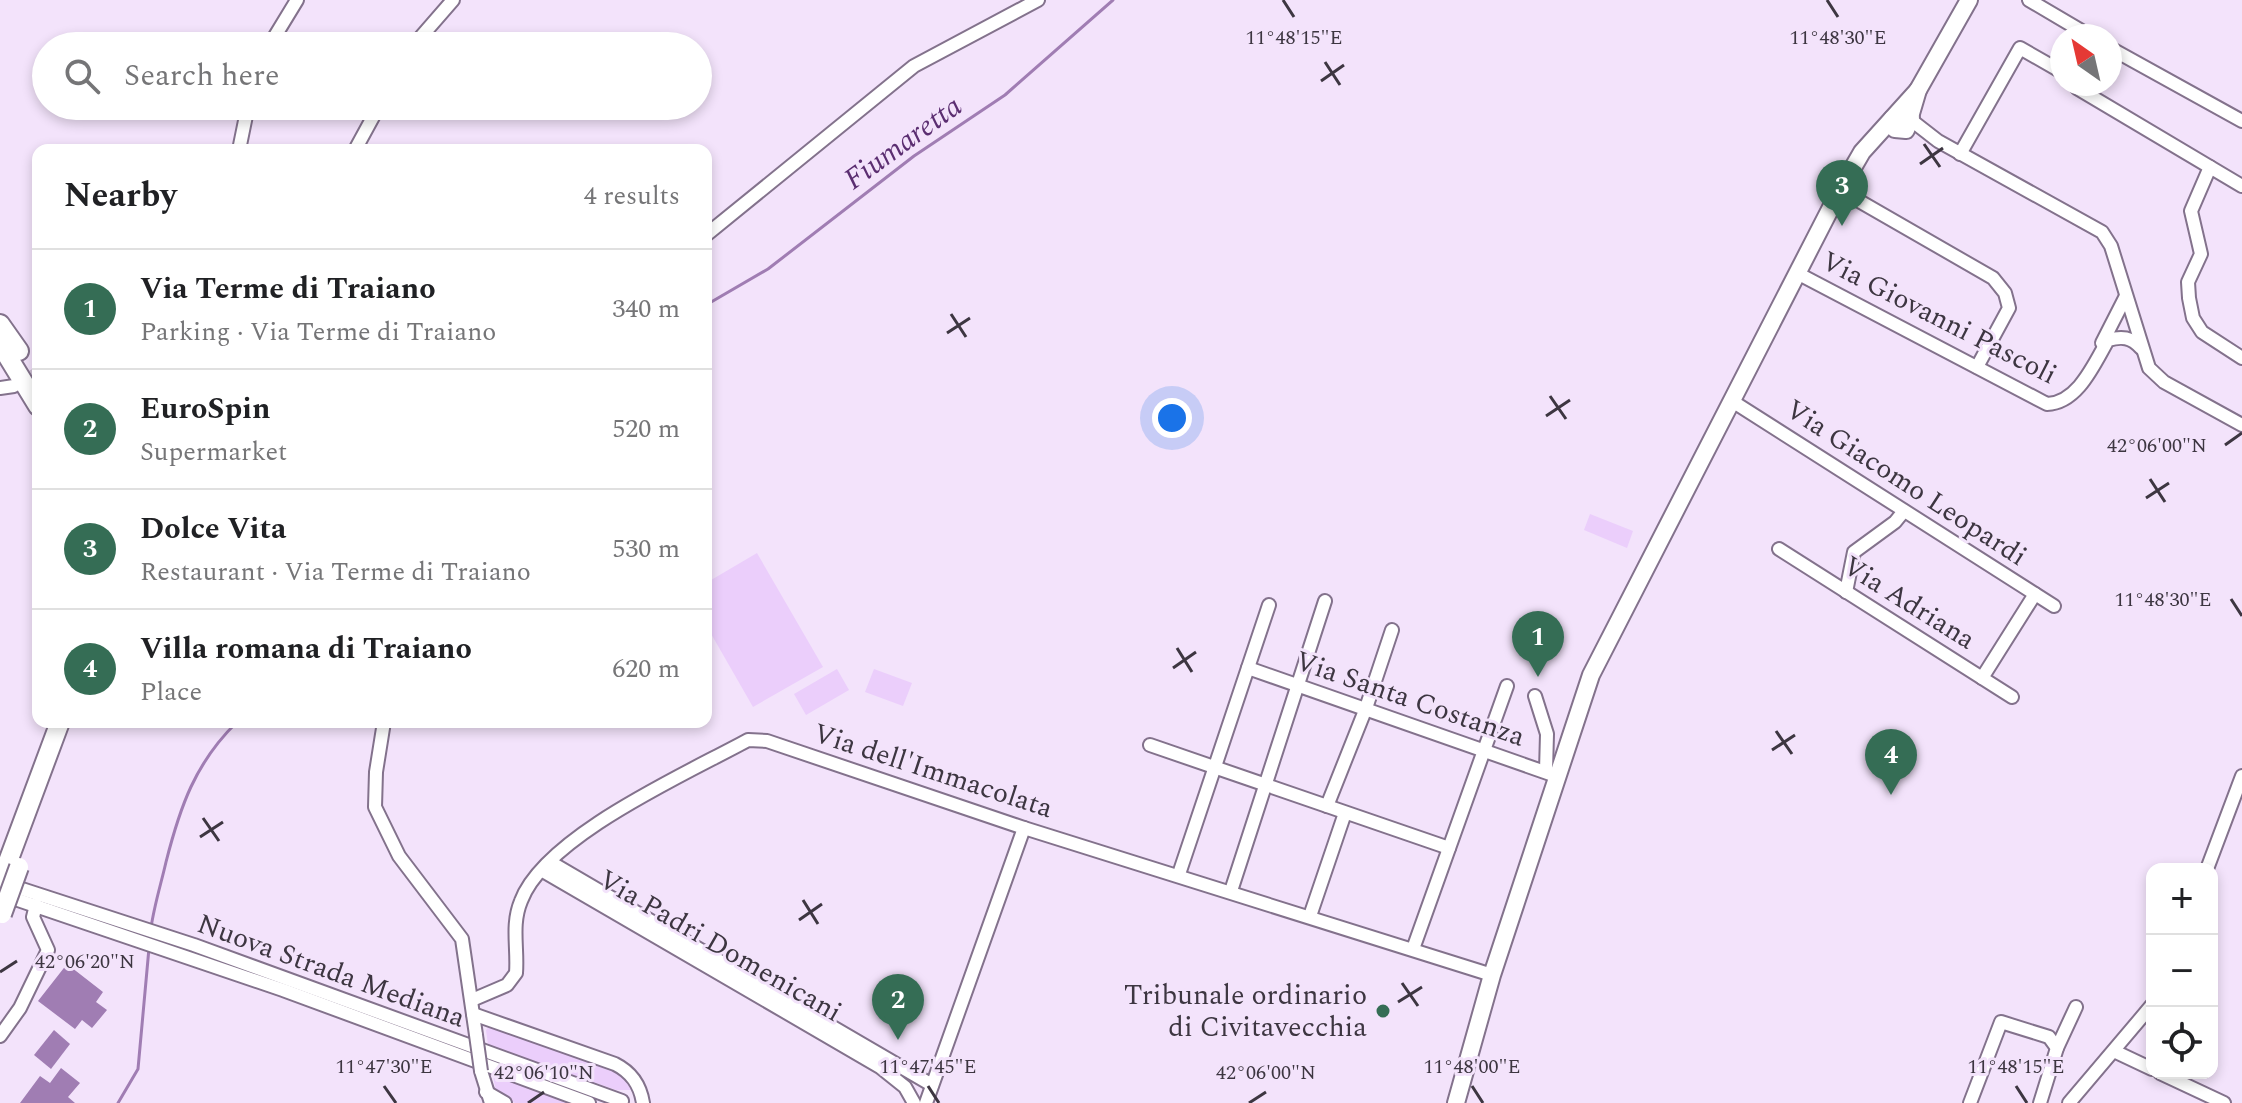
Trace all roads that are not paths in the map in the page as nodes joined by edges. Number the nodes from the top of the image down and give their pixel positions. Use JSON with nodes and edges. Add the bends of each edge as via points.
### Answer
{"nodes":[{"id":1,"x":297,"y":0,"type":"edge"},
{"id":2,"x":453,"y":0,"type":"edge"},
{"id":3,"x":1038,"y":0,"type":"edge"},
{"id":4,"x":1969,"y":0,"type":"edge"},
{"id":5,"x":2029,"y":0,"type":"edge"},
{"id":6,"x":2070,"y":24,"type":"edge"},
{"id":7,"x":278,"y":32,"type":"edge"},
{"id":8,"x":425,"y":32,"type":"edge"},
{"id":9,"x":2122,"y":55,"type":"edge"},
{"id":10,"x":2050,"y":65,"type":"edge"},
{"id":11,"x":2090,"y":96,"type":"edge"},
{"id":12,"x":245,"y":120,"type":"edge"},
{"id":13,"x":371,"y":120,"type":"edge"},
{"id":14,"x":2242,"y":121,"type":"edge"},
{"id":15,"x":1902,"y":122,"type":"junction"},
{"id":16,"x":240,"y":144,"type":"edge"},
{"id":17,"x":358,"y":144,"type":"edge"},
{"id":18,"x":1960,"y":154,"type":"junction"},
{"id":19,"x":2210,"y":167,"type":"junction"},
{"id":20,"x":2242,"y":186,"type":"edge"},
{"id":21,"x":1840,"y":190,"type":"junction"},
{"id":22,"x":712,"y":230,"type":"edge"},
{"id":23,"x":1797,"y":273,"type":"junction"},
{"id":24,"x":2126,"y":296,"type":"junction"},
{"id":25,"x":0,"y":324,"type":"edge"},
{"id":26,"x":0,"y":344,"type":"edge"},
{"id":27,"x":2142,"y":348,"type":"junction"},
{"id":28,"x":2099,"y":354,"type":"junction"},
{"id":29,"x":2242,"y":358,"type":"edge"},
{"id":30,"x":1977,"y":367,"type":"junction"},
{"id":31,"x":32,"y":371,"type":"edge"},
{"id":32,"x":32,"y":396,"type":"edge"},
{"id":33,"x":1732,"y":401,"type":"junction"},
{"id":34,"x":2242,"y":425,"type":"edge"},
{"id":35,"x":1904,"y":511,"type":"junction"},
{"id":36,"x":1779,"y":549,"type":"dead end"},
{"id":37,"x":1846,"y":592,"type":"junction"},
{"id":38,"x":2035,"y":594,"type":"junction"},
{"id":39,"x":1325,"y":601,"type":"dead end"},
{"id":40,"x":1269,"y":605,"type":"dead end"},
{"id":41,"x":2054,"y":606,"type":"dead end"},
{"id":42,"x":1392,"y":630,"type":"dead end"},
{"id":43,"x":1248,"y":668,"type":"junction"},
{"id":44,"x":1982,"y":678,"type":"junction"},
{"id":45,"x":1297,"y":686,"type":"junction"},
{"id":46,"x":1507,"y":686,"type":"dead end"},
{"id":47,"x":1535,"y":696,"type":"dead end"},
{"id":48,"x":2012,"y":697,"type":"dead end"},
{"id":49,"x":1366,"y":708,"type":"junction"},
{"id":50,"x":58,"y":728,"type":"edge"},
{"id":51,"x":69,"y":728,"type":"edge"},
{"id":52,"x":383,"y":728,"type":"edge"},
{"id":53,"x":1150,"y":745,"type":"dead end"},
{"id":54,"x":1484,"y":749,"type":"junction"},
{"id":55,"x":1215,"y":768,"type":"junction"},
{"id":56,"x":1551,"y":773,"type":"junction"},
{"id":57,"x":2242,"y":776,"type":"edge"},
{"id":58,"x":1266,"y":786,"type":"junction"},
{"id":59,"x":2242,"y":798,"type":"edge"},
{"id":60,"x":1327,"y":806,"type":"junction"},
{"id":61,"x":1345,"y":813,"type":"junction"},
{"id":62,"x":1024,"y":828,"type":"junction"},
{"id":63,"x":1449,"y":848,"type":"junction"},
{"id":64,"x":2210,"y":863,"type":"edge"},
{"id":65,"x":2211,"y":863,"type":"edge"},
{"id":66,"x":546,"y":866,"type":"junction"},
{"id":67,"x":8,"y":872,"type":"edge"},
{"id":68,"x":1179,"y":874,"type":"junction"},
{"id":69,"x":1231,"y":891,"type":"junction"},
{"id":70,"x":36,"y":905,"type":"junction"},
{"id":71,"x":1310,"y":916,"type":"junction"},
{"id":72,"x":1,"y":917,"type":"edge"},
{"id":73,"x":132,"y":930,"type":"junction"},
{"id":74,"x":173,"y":945,"type":"junction"},
{"id":75,"x":1413,"y":949,"type":"junction"},
{"id":76,"x":1492,"y":975,"type":"junction"},
{"id":77,"x":472,"y":1000,"type":"junction"},
{"id":78,"x":2076,"y":1007,"type":"dead end"},
{"id":79,"x":2150,"y":1007,"type":"edge"},
{"id":80,"x":473,"y":1014,"type":"junction"},
{"id":81,"x":0,"y":1036,"type":"edge"},
{"id":82,"x":2057,"y":1048,"type":"junction"},
{"id":83,"x":2116,"y":1052,"type":"junction"},
{"id":84,"x":2146,"y":1066,"type":"edge"},
{"id":85,"x":2173,"y":1079,"type":"edge"},
{"id":86,"x":926,"y":1090,"type":"edge"},
{"id":87,"x":488,"y":1097,"type":"edge"},
{"id":88,"x":911,"y":1097,"type":"edge"},
{"id":89,"x":622,"y":1102,"type":"edge"},
{"id":90,"x":642,"y":1102,"type":"edge"},
{"id":91,"x":505,"y":1103,"type":"edge"},
{"id":92,"x":589,"y":1103,"type":"edge"},
{"id":93,"x":1456,"y":1103,"type":"edge"},
{"id":94,"x":1970,"y":1103,"type":"edge"},
{"id":95,"x":2040,"y":1103,"type":"edge"},
{"id":96,"x":2069,"y":1103,"type":"edge"},
{"id":97,"x":2224,"y":1103,"type":"edge"}],
"edges":[{"from":1,"to":7,"type":"street"},
{"from":2,"to":8,"type":"street"},
{"from":3,"to":22,"type":"street","via":[[914,66]]},
{"from":4,"to":15,"type":"main road"},
{"from":5,"to":6,"type":"street"},
{"from":9,"to":14,"type":"street"},
{"from":10,"to":18,"type":"street","via":[[2020,48]]},
{"from":11,"to":19,"type":"street"},
{"from":12,"to":16,"type":"street"},
{"from":13,"to":17,"type":"street"},
{"from":15,"to":18,"type":"street"},
{"from":15,"to":21,"type":"main road","via":[[1862,152]]},
{"from":18,"to":24,"type":"street","via":[[2102,232]]},
{"from":19,"to":20,"type":"street"},
{"from":19,"to":29,"type":"street","via":[[2191,211],[2201,254],[2188,282],[2189,298],[2202,332]]},
{"from":21,"to":23,"type":"main road"},
{"from":21,"to":30,"type":"street","via":[[1993,278],[2005,293],[2009,308]]},
{"from":23,"to":30,"type":"street","name":"Via Giovanni Pascoli"},
{"from":23,"to":33,"type":"main road"},
{"from":24,"to":27,"type":"street"},
{"from":24,"to":28,"type":"street"},
{"from":25,"to":31,"type":"highway"},
{"from":26,"to":32,"type":"highway"},
{"from":27,"to":28,"type":"street","via":[[2120,337],[2108,340]]},
{"from":27,"to":34,"type":"street","via":[[2149,368],[2164,382]]},
{"from":28,"to":30,"type":"street","name":"Via Giovanni Pascoli","via":[[2079,387],[2059,403],[2047,404]]},
{"from":33,"to":35,"type":"street","name":"Via Giacomo Leopardi"},
{"from":33,"to":56,"type":"main road","via":[[1591,675]]},
{"from":35,"to":37,"type":"street","via":[[1854,552]]},
{"from":35,"to":38,"type":"street","name":"Via Giacomo Leopardi"},
{"from":36,"to":37,"type":"street","name":"Via Adriana"},
{"from":37,"to":44,"type":"street","name":"Via Adriana"},
{"from":38,"to":41,"type":"street","name":"Via Giacomo Leopardi"},
{"from":38,"to":44,"type":"street"},
{"from":39,"to":45,"type":"street"},
{"from":40,"to":43,"type":"street"},
{"from":42,"to":49,"type":"street"},
{"from":43,"to":45,"type":"street","name":"Via Santa Costanza"},
{"from":43,"to":55,"type":"street"},
{"from":44,"to":48,"type":"street","name":"Via Adriana"},
{"from":45,"to":49,"type":"street","name":"Via Santa Costanza"},
{"from":45,"to":58,"type":"street"},
{"from":46,"to":54,"type":"street"},
{"from":47,"to":56,"type":"street","via":[[1547,734]]},
{"from":49,"to":54,"type":"street","name":"Via Santa Costanza"},
{"from":49,"to":60,"type":"street"},
{"from":50,"to":67,"type":"highway"},
{"from":51,"to":67,"type":"highway"},
{"from":52,"to":77,"type":"street","via":[[375,807],[399,856],[462,939]]},
{"from":53,"to":55,"type":"street"},
{"from":54,"to":56,"type":"street","name":"Via Santa Costanza"},
{"from":54,"to":63,"type":"street"},
{"from":55,"to":58,"type":"street"},
{"from":55,"to":68,"type":"street"},
{"from":56,"to":76,"type":"main road"},
{"from":57,"to":64,"type":"street"},
{"from":58,"to":60,"type":"street"},
{"from":58,"to":69,"type":"street"},
{"from":59,"to":65,"type":"street"},
{"from":60,"to":61,"type":"street"},
{"from":61,"to":63,"type":"street"},
{"from":61,"to":71,"type":"street"},
{"from":62,"to":66,"type":"street","name":"Via dell'Immacolata","via":[[767,741],[748,740],[600,821]]},
{"from":62,"to":68,"type":"street","name":"Via dell'Immacolata"},
{"from":62,"to":86,"type":"street"},
{"from":63,"to":75,"type":"street"},
{"from":66,"to":77,"type":"street","name":"Via dell'Immacolata","via":[[521,898],[514,927],[516,973],[507,985]]},
{"from":66,"to":86,"type":"street","name":"Via Padri Domenicani"},
{"from":66,"to":88,"type":"street","name":"Via Padri Domenicani","via":[[880,1067]]},
{"from":67,"to":72,"type":"highway","bridge":true},
{"from":68,"to":69,"type":"street","name":"Via dell'Immacolata"},
{"from":69,"to":71,"type":"street","name":"Via dell'Immacolata"},
{"from":70,"to":73,"type":"street","name":"Nuova Strada Mediana"},
{"from":70,"to":73,"type":"street","name":"Nuova Strada Mediana","via":[[20,895]]},
{"from":70,"to":81,"type":"street","via":[[33,917],[48,950]]},
{"from":71,"to":75,"type":"street","name":"Via dell'Immacolata"},
{"from":73,"to":74,"type":"street","name":"Nuova Strada Mediana"},
{"from":74,"to":89,"type":"street","name":"Nuova Strada Mediana"},
{"from":74,"to":92,"type":"street","name":"Nuova Strada Mediana"},
{"from":75,"to":76,"type":"street","name":"Via dell'Immacolata"},
{"from":76,"to":93,"type":"main road"},
{"from":77,"to":80,"type":"street"},
{"from":78,"to":82,"type":"street"},
{"from":79,"to":83,"type":"street"},
{"from":80,"to":87,"type":"street","bridge":true},
{"from":80,"to":90,"type":"street","via":[[615,1064],[628,1071]]},
{"from":82,"to":94,"type":"street","via":[[2049,1037],[2001,1022]]},
{"from":82,"to":95,"type":"street"},
{"from":83,"to":84,"type":"street"},
{"from":83,"to":96,"type":"street"},
{"from":85,"to":97,"type":"street"},
{"from":86,"to":88,"type":"street","name":"Via Padri Domenicani"},
{"from":87,"to":91,"type":"street"},
{"from":89,"to":90,"type":"street","name":"Nuova Strada Mediana"}]}
